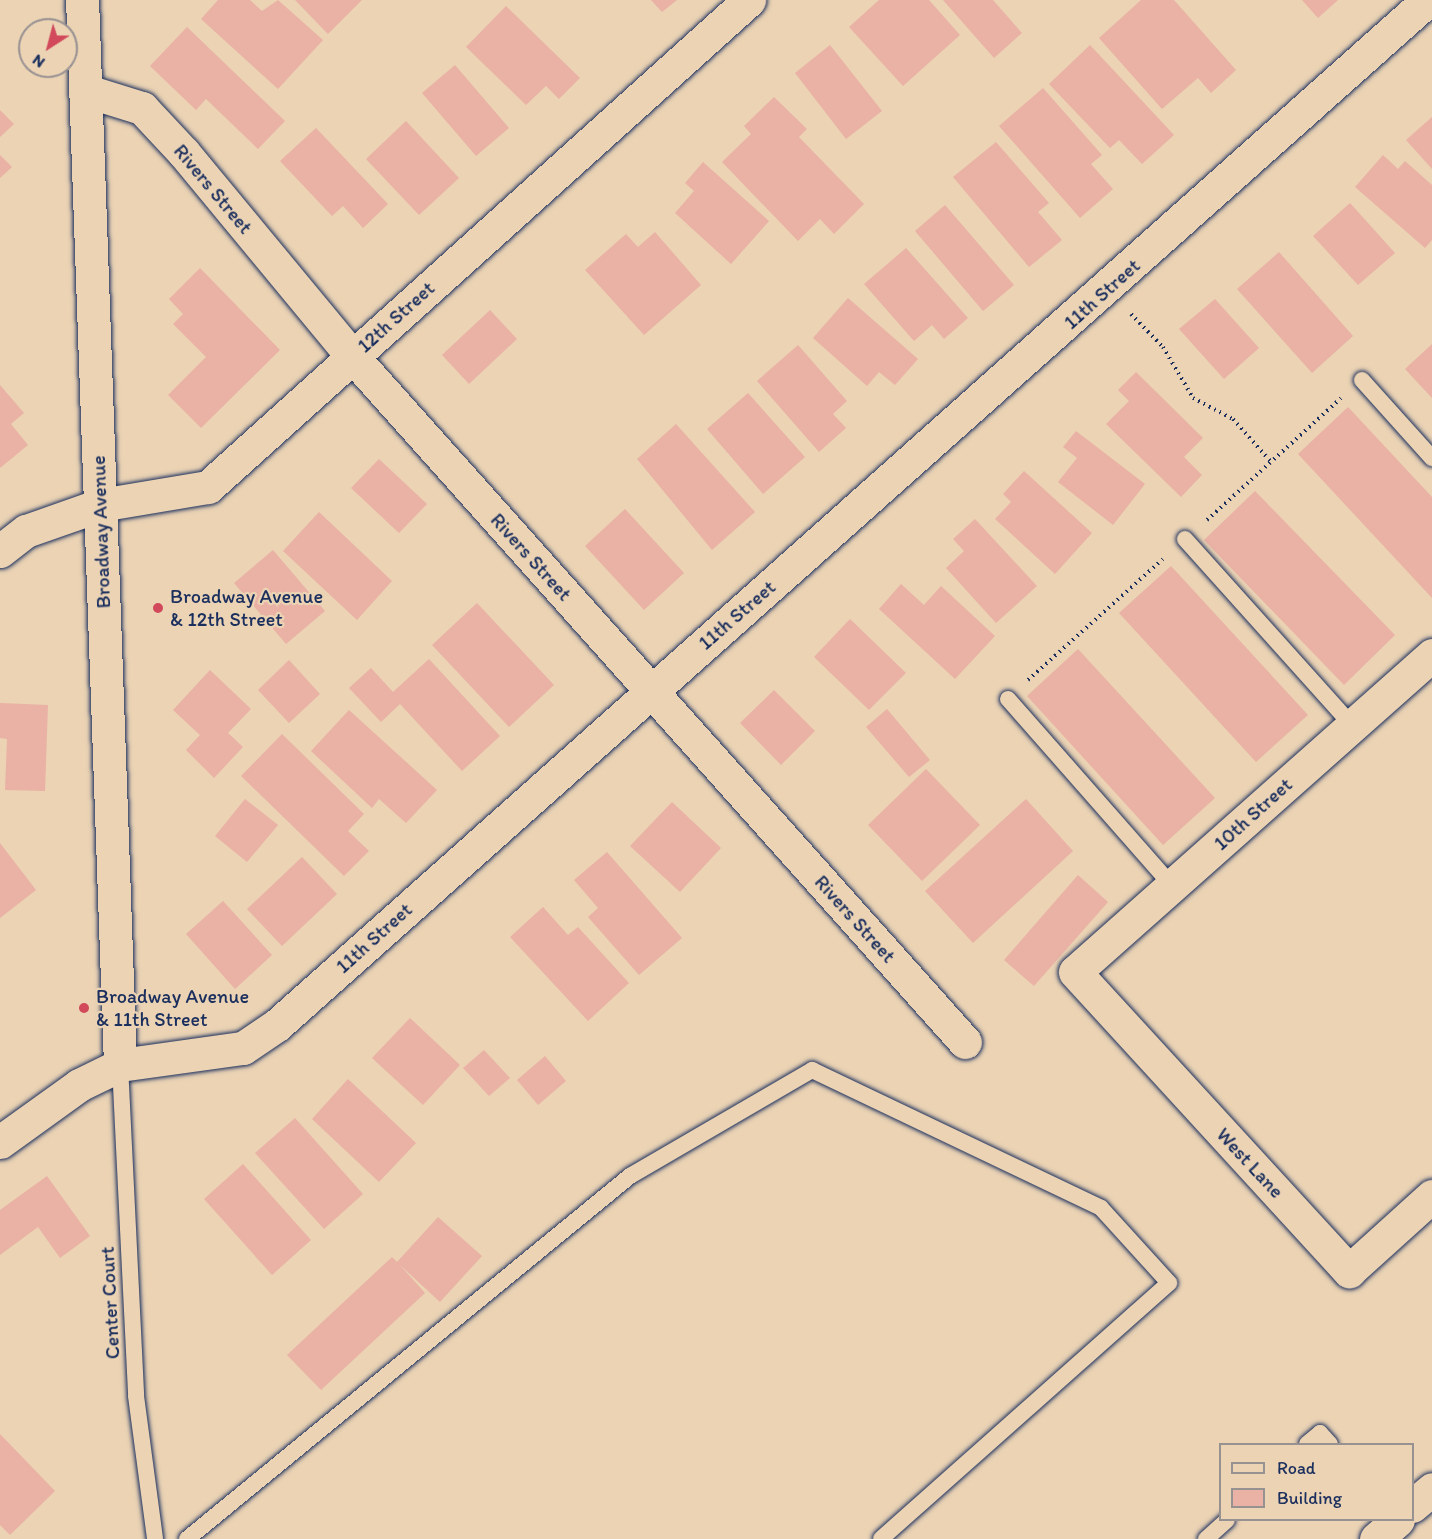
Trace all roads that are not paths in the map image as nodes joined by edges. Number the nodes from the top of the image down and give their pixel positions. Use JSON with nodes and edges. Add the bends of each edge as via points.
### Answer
{"nodes":[{"id":1,"x":82,"y":0,"type":"edge"},
{"id":2,"x":749,"y":0,"type":"edge"},
{"id":3,"x":1428,"y":0,"type":"edge"},
{"id":4,"x":87,"y":90,"type":"junction"},
{"id":5,"x":352,"y":357,"type":"junction"},
{"id":6,"x":1362,"y":380,"type":"dead end"},
{"id":7,"x":1432,"y":458,"type":"edge"},
{"id":8,"x":100,"y":505,"type":"junction"},
{"id":9,"x":1185,"y":539,"type":"dead end"},
{"id":10,"x":0,"y":551,"type":"edge"},
{"id":11,"x":1432,"y":655,"type":"edge"},
{"id":12,"x":651,"y":691,"type":"junction"},
{"id":13,"x":1008,"y":699,"type":"dead end"},
{"id":14,"x":1352,"y":725,"type":"junction"},
{"id":15,"x":1172,"y":886,"type":"junction"},
{"id":16,"x":1075,"y":972,"type":"joint"},
{"id":17,"x":965,"y":1042,"type":"dead end"},
{"id":18,"x":120,"y":1065,"type":"junction"},
{"id":19,"x":0,"y":1142,"type":"edge"},
{"id":20,"x":1432,"y":1196,"type":"edge"},
{"id":21,"x":1308,"y":1443,"type":"edge"},
{"id":22,"x":1329,"y":1443,"type":"edge"},
{"id":23,"x":1432,"y":1489,"type":"edge"},
{"id":24,"x":1414,"y":1505,"type":"edge"},
{"id":25,"x":1226,"y":1521,"type":"edge"},
{"id":26,"x":155,"y":1539,"type":"edge"},
{"id":27,"x":187,"y":1539,"type":"edge"},
{"id":28,"x":881,"y":1539,"type":"edge"},
{"id":29,"x":1206,"y":1539,"type":"edge"}],
"edges":[{"from":1,"to":4,"type":"street","name":"Broadway Avenue"},
{"from":2,"to":5,"type":"street","name":"12th Street"},
{"from":3,"to":12,"type":"street","name":"11th Street","via":[[1108,289]]},
{"from":4,"to":5,"type":"street","name":"Rivers Street","via":[[142,108],[184,153]]},
{"from":4,"to":8,"type":"street","name":"Broadway Avenue"},
{"from":5,"to":8,"type":"street","name":"12th Street","via":[[208,487]]},
{"from":5,"to":12,"type":"street","name":"Rivers Street"},
{"from":6,"to":7,"type":"lane"},
{"from":8,"to":10,"type":"street","name":"12th Street","via":[[26,531]]},
{"from":8,"to":18,"type":"street","name":"Broadway Avenue"},
{"from":9,"to":14,"type":"lane"},
{"from":11,"to":14,"type":"street","name":"10th Street"},
{"from":12,"to":17,"type":"street","name":"Rivers Street"},
{"from":12,"to":18,"type":"street","name":"11th Street","via":[[277,1025],[243,1048]]},
{"from":13,"to":15,"type":"lane"},
{"from":14,"to":15,"type":"street","name":"10th Street"},
{"from":15,"to":16,"type":"street","name":"10th Street"},
{"from":16,"to":20,"type":"street","name":"West Lane","via":[[1349,1271]]},
{"from":18,"to":19,"type":"street","name":"11th Street","via":[[79,1085]]},
{"from":18,"to":26,"type":"lane","name":"Center Court","via":[[136,1396]]},
{"from":21,"to":22,"type":"lane","via":[[1320,1433]]},
{"from":23,"to":24,"type":"street"},
{"from":25,"to":29,"type":"lane"},
{"from":27,"to":28,"type":"lane","via":[[630,1176],[812,1070],[1101,1208],[1169,1283]]}]}
